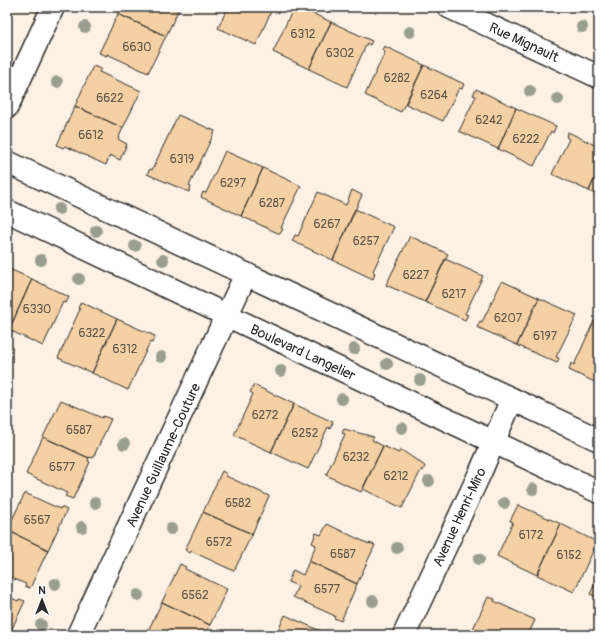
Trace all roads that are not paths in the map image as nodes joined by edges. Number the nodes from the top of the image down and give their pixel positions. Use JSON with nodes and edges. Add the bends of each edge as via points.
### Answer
{"nodes":[{"id":1,"x":53,"y":7,"type":"edge"},
{"id":2,"x":449,"y":7,"type":"edge"},
{"id":3,"x":599,"y":77,"type":"edge"},
{"id":4,"x":7,"y":107,"type":"edge"},
{"id":5,"x":7,"y":162,"type":"edge"},
{"id":6,"x":7,"y":211,"type":"edge"},
{"id":7,"x":246,"y":274,"type":"junction"},
{"id":8,"x":227,"y":316,"type":"junction"},
{"id":9,"x":512,"y":399,"type":"junction"},
{"id":10,"x":599,"y":440,"type":"edge"},
{"id":11,"x":493,"y":443,"type":"junction"},
{"id":12,"x":599,"y":492,"type":"edge"},
{"id":13,"x":78,"y":635,"type":"edge"},
{"id":14,"x":404,"y":635,"type":"edge"}],
"edges":[{"from":1,"to":4,"type":"main road"},
{"from":2,"to":3,"type":"main road","name":"Rue Mignault"},
{"from":5,"to":7,"type":"main road"},
{"from":6,"to":8,"type":"main road","name":"Boulevard Langelier"},
{"from":7,"to":8,"type":"main road","name":"Avenue Guillaume-Couture"},
{"from":7,"to":9,"type":"main road"},
{"from":8,"to":11,"type":"main road","name":"Boulevard Langelier"},
{"from":8,"to":13,"type":"main road","name":"Avenue Guillaume-Couture"},
{"from":9,"to":10,"type":"main road"},
{"from":9,"to":11,"type":"main road","name":"Avenue Henri-Miro"},
{"from":11,"to":12,"type":"main road","name":"Boulevard Langelier"},
{"from":11,"to":14,"type":"main road","name":"Avenue Henri-Miro"}]}
